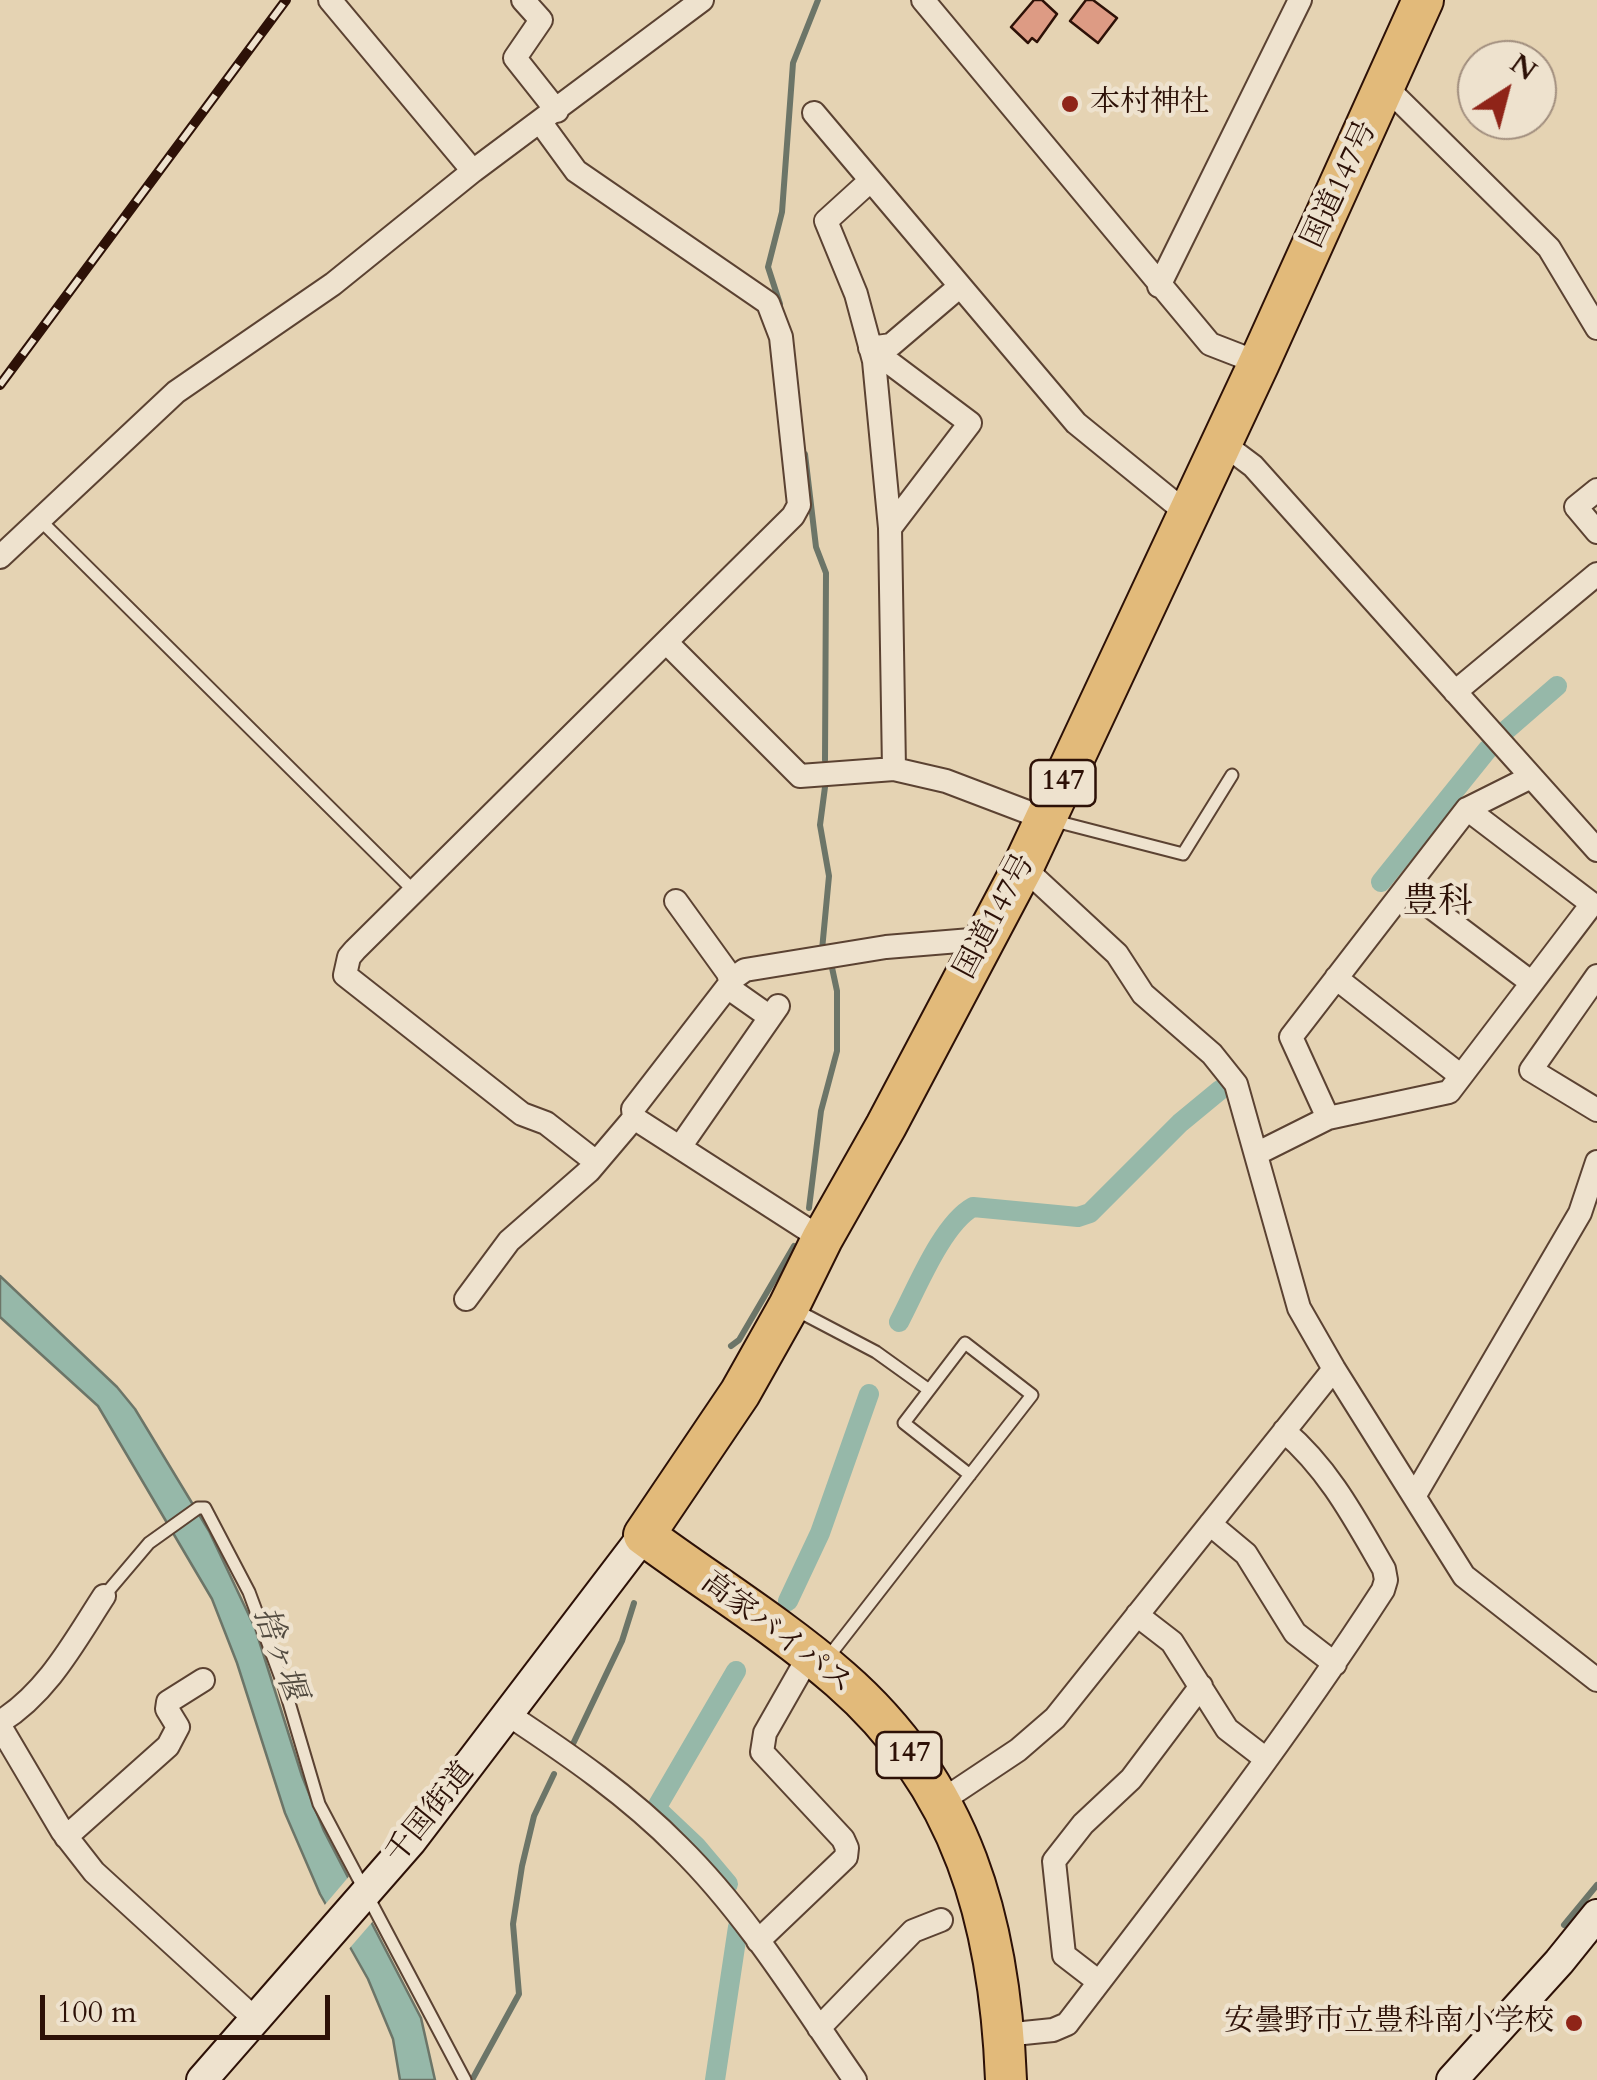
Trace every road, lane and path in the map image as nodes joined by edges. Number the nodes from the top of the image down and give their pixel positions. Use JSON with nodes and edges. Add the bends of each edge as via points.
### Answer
{"nodes":[{"id":1,"x":330,"y":0,"type":"edge"},
{"id":2,"x":523,"y":0,"type":"edge"},
{"id":3,"x":702,"y":0,"type":"edge"},
{"id":4,"x":923,"y":0,"type":"edge"},
{"id":5,"x":1300,"y":0,"type":"edge"},
{"id":6,"x":1423,"y":0,"type":"edge"},
{"id":7,"x":1386,"y":87,"type":"junction"},
{"id":8,"x":814,"y":113,"type":"dead end"},
{"id":9,"x":549,"y":117,"type":"junction"},
{"id":10,"x":473,"y":171,"type":"junction"},
{"id":11,"x":870,"y":180,"type":"junction"},
{"id":12,"x":1159,"y":286,"type":"junction"},
{"id":13,"x":959,"y":287,"type":"junction"},
{"id":14,"x":1597,"y":328,"type":"edge"},
{"id":15,"x":870,"y":348,"type":"junction"},
{"id":16,"x":1259,"y":364,"type":"junction"},
{"id":17,"x":1222,"y":442,"type":"junction"},
{"id":18,"x":1597,"y":490,"type":"edge"},
{"id":19,"x":1191,"y":510,"type":"junction"},
{"id":20,"x":41,"y":521,"type":"junction"},
{"id":21,"x":890,"y":528,"type":"junction"},
{"id":22,"x":1597,"y":532,"type":"edge"},
{"id":23,"x":0,"y":557,"type":"edge"},
{"id":24,"x":1597,"y":574,"type":"edge"},
{"id":25,"x":667,"y":643,"type":"junction"},
{"id":26,"x":1455,"y":692,"type":"junction"},
{"id":27,"x":894,"y":769,"type":"junction"},
{"id":28,"x":1232,"y":776,"type":"dead end"},
{"id":29,"x":1532,"y":777,"type":"junction"},
{"id":30,"x":1467,"y":809,"type":"junction"},
{"id":31,"x":1046,"y":819,"type":"junction"},
{"id":32,"x":1588,"y":822,"type":"edge"},
{"id":33,"x":1597,"y":850,"type":"edge"},
{"id":34,"x":1023,"y":867,"type":"junction"},
{"id":35,"x":1406,"y":888,"type":"junction"},
{"id":36,"x":416,"y":893,"type":"junction"},
{"id":37,"x":676,"y":902,"type":"dead end"},
{"id":38,"x":982,"y":945,"type":"junction"},
{"id":39,"x":1597,"y":976,"type":"edge"},
{"id":40,"x":1336,"y":978,"type":"junction"},
{"id":41,"x":1532,"y":983,"type":"junction"},
{"id":42,"x":730,"y":984,"type":"junction"},
{"id":43,"x":1461,"y":1076,"type":"junction"},
{"id":44,"x":1597,"y":1110,"type":"edge"},
{"id":45,"x":634,"y":1118,"type":"junction"},
{"id":46,"x":1328,"y":1118,"type":"junction"},
{"id":47,"x":680,"y":1147,"type":"junction"},
{"id":48,"x":1256,"y":1154,"type":"junction"},
{"id":49,"x":596,"y":1162,"type":"junction"},
{"id":50,"x":1597,"y":1162,"type":"edge"},
{"id":51,"x":822,"y":1238,"type":"junction"},
{"id":52,"x":466,"y":1299,"type":"dead end"},
{"id":53,"x":789,"y":1306,"type":"junction"},
{"id":54,"x":1334,"y":1369,"type":"junction"},
{"id":55,"x":930,"y":1390,"type":"junction"},
{"id":56,"x":1284,"y":1431,"type":"junction"},
{"id":57,"x":970,"y":1475,"type":"junction"},
{"id":58,"x":1415,"y":1495,"type":"junction"},
{"id":59,"x":1210,"y":1524,"type":"junction"},
{"id":60,"x":644,"y":1536,"type":"junction"},
{"id":61,"x":104,"y":1596,"type":"joint"},
{"id":62,"x":1137,"y":1615,"type":"junction"},
{"id":63,"x":816,"y":1660,"type":"junction"},
{"id":64,"x":1335,"y":1664,"type":"junction"},
{"id":65,"x":204,"y":1680,"type":"dead end"},
{"id":66,"x":1597,"y":1680,"type":"edge"},
{"id":67,"x":1201,"y":1686,"type":"junction"},
{"id":68,"x":509,"y":1715,"type":"junction"},
{"id":69,"x":0,"y":1724,"type":"edge"},
{"id":70,"x":1266,"y":1759,"type":"junction"},
{"id":71,"x":940,"y":1802,"type":"junction"},
{"id":72,"x":66,"y":1837,"type":"junction"},
{"id":73,"x":365,"y":1894,"type":"junction"},
{"id":74,"x":1596,"y":1918,"type":"edge"},
{"id":75,"x":941,"y":1920,"type":"dead end"},
{"id":76,"x":758,"y":1941,"type":"junction"},
{"id":77,"x":1099,"y":1982,"type":"junction"},
{"id":78,"x":254,"y":2018,"type":"junction"},
{"id":79,"x":819,"y":2028,"type":"junction"},
{"id":80,"x":1004,"y":2035,"type":"junction"},
{"id":81,"x":202,"y":2080,"type":"edge"},
{"id":82,"x":465,"y":2080,"type":"edge"},
{"id":83,"x":855,"y":2080,"type":"edge"},
{"id":84,"x":1006,"y":2080,"type":"edge"},
{"id":85,"x":1452,"y":2080,"type":"edge"}],
"edges":[{"from":1,"to":10,"type":"street"},
{"from":2,"to":9,"type":"street","via":[[541,20],[515,58]]},
{"from":3,"to":9,"type":"street"},
{"from":4,"to":12,"type":"street"},
{"from":5,"to":12,"type":"street"},
{"from":6,"to":7,"type":"highway","name":"国道147号","number":"147"},
{"from":7,"to":14,"type":"street","via":[[1549,248]]},
{"from":7,"to":16,"type":"highway","name":"国道147号","number":"147"},
{"from":8,"to":11,"type":"street"},
{"from":9,"to":10,"type":"street"},
{"from":9,"to":25,"type":"street","via":[[576,171],[762,297],[779,328],[799,505]]},
{"from":10,"to":20,"type":"street","via":[[333,284],[176,392]]},
{"from":11,"to":13,"type":"street"},
{"from":11,"to":15,"type":"street","via":[[826,221]]},
{"from":12,"to":16,"type":"street","via":[[1210,344]]},
{"from":13,"to":15,"type":"street","via":[[891,344]]},
{"from":13,"to":19,"type":"street","via":[[1076,423]]},
{"from":15,"to":21,"type":"street"},
{"from":15,"to":21,"type":"street","via":[[970,424]]},
{"from":16,"to":17,"type":"highway","name":"国道147号","number":"147"},
{"from":17,"to":19,"type":"highway","name":"国道147号","number":"147"},
{"from":17,"to":26,"type":"street","via":[[1253,466]]},
{"from":18,"to":22,"type":"street","via":[[1576,507]]},
{"from":19,"to":31,"type":"highway","name":"国道147号","number":"147"},
{"from":20,"to":23,"type":"street"},
{"from":20,"to":36,"type":"lane"},
{"from":21,"to":27,"type":"street"},
{"from":24,"to":26,"type":"street"},
{"from":25,"to":27,"type":"street","via":[[800,776]]},
{"from":25,"to":36,"type":"street"},
{"from":26,"to":29,"type":"street"},
{"from":27,"to":31,"type":"street"},
{"from":28,"to":31,"type":"lane","via":[[1182,854]]},
{"from":29,"to":30,"type":"street"},
{"from":29,"to":32,"type":"street"},
{"from":30,"to":35,"type":"street"},
{"from":30,"to":41,"type":"street","via":[[1592,904]]},
{"from":31,"to":34,"type":"highway","name":"国道147号","number":"147"},
{"from":32,"to":33,"type":"street"},
{"from":34,"to":38,"type":"highway","name":"国道147号","number":"147"},
{"from":34,"to":48,"type":"street","via":[[1117,954],[1143,994],[1226,1069]]},
{"from":35,"to":40,"type":"street"},
{"from":35,"to":41,"type":"street"},
{"from":36,"to":49,"type":"street","via":[[355,950],[345,975],[522,1114],[546,1123]]},
{"from":37,"to":42,"type":"street"},
{"from":38,"to":42,"type":"street","via":[[971,940],[781,962],[745,970]]},
{"from":38,"to":51,"type":"highway","name":"国道147号","number":"147"},
{"from":39,"to":44,"type":"street","via":[[1531,1070]]},
{"from":40,"to":43,"type":"street"},
{"from":40,"to":46,"type":"street","via":[[1291,1038]]},
{"from":41,"to":43,"type":"street"},
{"from":42,"to":45,"type":"street","via":[[632,1109]]},
{"from":42,"to":47,"type":"street","via":[[774,1012]]},
{"from":43,"to":46,"type":"street","via":[[1448,1092]]},
{"from":45,"to":47,"type":"street"},
{"from":45,"to":49,"type":"street"},
{"from":46,"to":48,"type":"street"},
{"from":47,"to":51,"type":"street"},
{"from":48,"to":54,"type":"street","via":[[1299,1308]]},
{"from":49,"to":52,"type":"street","via":[[509,1241]]},
{"from":50,"to":58,"type":"street","via":[[1580,1213]]},
{"from":51,"to":53,"type":"highway","name":"国道147号","number":"147"},
{"from":53,"to":55,"type":"lane","via":[[876,1352]]},
{"from":53,"to":60,"type":"highway","name":"国道147号","number":"147"},
{"from":54,"to":56,"type":"street"},
{"from":54,"to":58,"type":"street"},
{"from":55,"to":57,"type":"lane","via":[[904,1423]]},
{"from":55,"to":57,"type":"lane","via":[[965,1343],[1032,1395]]},
{"from":56,"to":59,"type":"street"},
{"from":56,"to":64,"type":"street","via":[[1311,1454],[1384,1569],[1383,1590]]},
{"from":57,"to":63,"type":"lane"},
{"from":58,"to":66,"type":"street","via":[[1464,1576]]},
{"from":59,"to":62,"type":"street"},
{"from":59,"to":64,"type":"street","via":[[1246,1554],[1295,1633]]},
{"from":60,"to":63,"type":"highway","name":"高家バイパス","number":"147"},
{"from":60,"to":68,"type":"main road","name":"千国街道"},
{"from":61,"to":69,"type":"street","via":[[49,1680]]},
{"from":61,"to":73,"type":"lane","via":[[149,1543],[205,1508],[250,1592],[320,1804]]},
{"from":62,"to":67,"type":"street","via":[[1172,1642]]},
{"from":62,"to":71,"type":"street","via":[[1055,1718]]},
{"from":63,"to":71,"type":"highway","name":"高家バイパス","number":"147","via":[[892,1733]]},
{"from":63,"to":76,"type":"street","via":[[765,1733],[762,1752],[848,1848]]},
{"from":64,"to":70,"type":"street"},
{"from":65,"to":72,"type":"street","via":[[168,1702],[178,1727],[168,1746]]},
{"from":67,"to":70,"type":"street","via":[[1228,1729]]},
{"from":67,"to":77,"type":"street","via":[[1132,1780],[1083,1824],[1054,1862],[1064,1955]]},
{"from":68,"to":73,"type":"main road","name":"千国街道"},
{"from":68,"to":76,"type":"street","via":[[659,1827]]},
{"from":69,"to":72,"type":"street"},
{"from":70,"to":77,"type":"street"},
{"from":71,"to":80,"type":"highway","name":"高家バイパス","number":"147","via":[[988,1920]]},
{"from":72,"to":78,"type":"street","via":[[94,1872]]},
{"from":73,"to":78,"type":"main road","name":"千国街道"},
{"from":73,"to":82,"type":"lane"},
{"from":74,"to":85,"type":"main road"},
{"from":75,"to":79,"type":"street","via":[[913,1931]]},
{"from":76,"to":79,"type":"street"},
{"from":77,"to":80,"type":"street","via":[[1067,2024]]},
{"from":78,"to":81,"type":"main road","name":"千国街道"},
{"from":79,"to":83,"type":"street"},
{"from":80,"to":84,"type":"highway","name":"高家バイパス","number":"147"}]}
